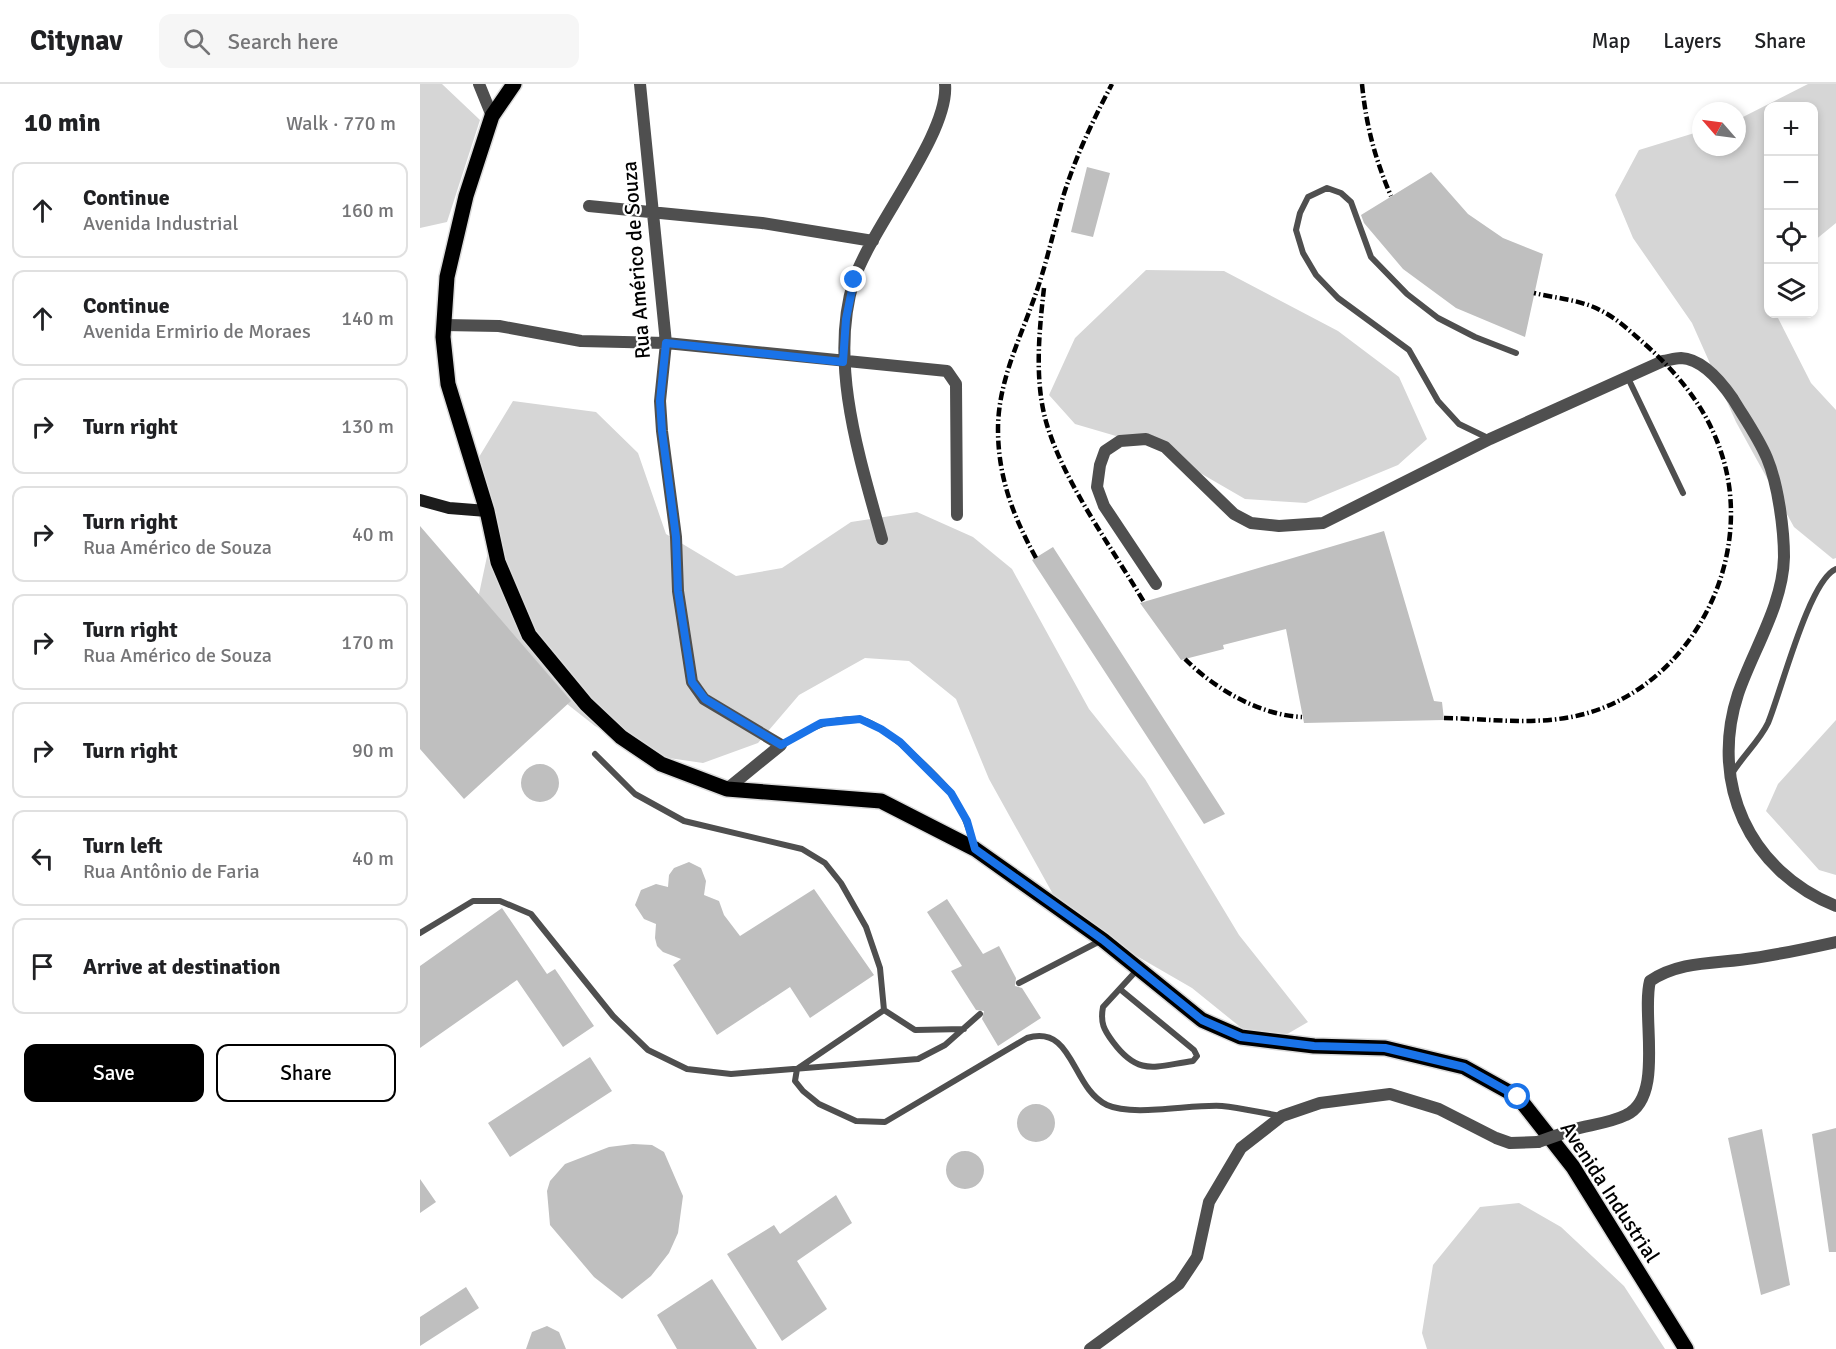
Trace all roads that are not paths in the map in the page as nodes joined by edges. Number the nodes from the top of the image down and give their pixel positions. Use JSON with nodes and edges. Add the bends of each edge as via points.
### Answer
{"nodes":[{"id":1,"x":479,"y":84,"type":"edge"},
{"id":2,"x":514,"y":84,"type":"edge"},
{"id":3,"x":640,"y":84,"type":"edge"},
{"id":4,"x":945,"y":84,"type":"edge"},
{"id":5,"x":492,"y":116,"type":"junction"},
{"id":6,"x":589,"y":206,"type":"dead end"},
{"id":7,"x":653,"y":211,"type":"junction"},
{"id":8,"x":873,"y":241,"type":"junction"},
{"id":9,"x":444,"y":325,"type":"junction"},
{"id":10,"x":666,"y":343,"type":"junction"},
{"id":11,"x":1516,"y":353,"type":"dead end"},
{"id":12,"x":843,"y":362,"type":"junction"},
{"id":13,"x":1628,"y":378,"type":"junction"},
{"id":14,"x":1490,"y":439,"type":"junction"},
{"id":15,"x":1683,"y":493,"type":"dead end"},
{"id":16,"x":420,"y":500,"type":"edge"},
{"id":17,"x":488,"y":511,"type":"junction"},
{"id":18,"x":957,"y":515,"type":"dead end"},
{"id":19,"x":882,"y":539,"type":"dead end"},
{"id":20,"x":1836,"y":569,"type":"edge"},
{"id":21,"x":1156,"y":584,"type":"dead end"},
{"id":22,"x":781,"y":745,"type":"junction"},
{"id":23,"x":595,"y":754,"type":"dead end"},
{"id":24,"x":1731,"y":775,"type":"junction"},
{"id":25,"x":727,"y":789,"type":"junction"},
{"id":26,"x":975,"y":849,"type":"junction"},
{"id":27,"x":1836,"y":906,"type":"edge"},
{"id":28,"x":420,"y":933,"type":"edge"},
{"id":29,"x":1103,"y":940,"type":"junction"},
{"id":30,"x":1836,"y":942,"type":"edge"},
{"id":31,"x":1138,"y":969,"type":"junction"},
{"id":32,"x":1019,"y":983,"type":"dead end"},
{"id":33,"x":1121,"y":990,"type":"junction"},
{"id":34,"x":884,"y":1010,"type":"junction"},
{"id":35,"x":980,"y":1014,"type":"dead end"},
{"id":36,"x":964,"y":1029,"type":"junction"},
{"id":37,"x":797,"y":1069,"type":"junction"},
{"id":38,"x":1282,"y":1116,"type":"junction"},
{"id":39,"x":1090,"y":1349,"type":"edge"},
{"id":40,"x":1686,"y":1349,"type":"edge"}],
"edges":[{"from":1,"to":5,"type":"street"},
{"from":2,"to":5,"type":"main road"},
{"from":3,"to":7,"type":"street","name":"Rua Américo de Souza"},
{"from":4,"to":8,"type":"street","via":[[947,98],[937,124]]},
{"from":5,"to":9,"type":"main road","via":[[463,207],[447,277]]},
{"from":6,"to":7,"type":"street"},
{"from":7,"to":8,"type":"street"},
{"from":7,"to":10,"type":"street","name":"Rua Américo de Souza"},
{"from":8,"to":12,"type":"street","via":[[854,280]]},
{"from":9,"to":10,"type":"street","via":[[499,327],[581,340]]},
{"from":9,"to":17,"type":"main road","via":[[448,384]]},
{"from":10,"to":12,"type":"street"},
{"from":10,"to":22,"type":"street","name":"Rua Américo de Souza","via":[[660,401],[662,431],[676,537],[678,591],[692,682],[705,699]]},
{"from":11,"to":14,"type":"lane","via":[[1448,323],[1407,294],[1371,257],[1351,202],[1341,193],[1327,188],[1308,197],[1296,230],[1316,275],[1338,298],[1409,350],[1438,401],[1459,424]]},
{"from":12,"to":18,"type":"street","via":[[947,371],[957,384]]},
{"from":12,"to":19,"type":"street"},
{"from":13,"to":14,"type":"street"},
{"from":13,"to":15,"type":"lane"},
{"from":13,"to":24,"type":"street","via":[[1663,361],[1682,358],[1701,366],[1722,383],[1768,461],[1780,511],[1784,558],[1777,594],[1734,714],[1727,759]]},
{"from":14,"to":21,"type":"street","via":[[1323,523],[1279,526],[1251,523],[1234,514],[1165,447],[1146,439],[1120,441],[1105,451],[1097,487],[1104,506]]},
{"from":16,"to":17,"type":"main road","via":[[449,508]]},
{"from":17,"to":25,"type":"main road","via":[[498,562],[529,635],[586,704],[621,737],[661,764]]},
{"from":20,"to":24,"type":"lane","via":[[1814,595],[1766,726]]},
{"from":22,"to":25,"type":"street"},
{"from":22,"to":26,"type":"lane","via":[[821,723],[860,719],[881,729],[900,742],[951,793],[967,821]]},
{"from":23,"to":34,"type":"lane","via":[[635,794],[684,821],[802,849],[825,863],[866,927],[880,968]]},
{"from":24,"to":27,"type":"street","via":[[1738,810],[1752,840],[1804,892]]},
{"from":25,"to":26,"type":"main road","name":"Avenida Industrial","via":[[881,801]]},
{"from":26,"to":29,"type":"main road","name":"Avenida Industrial"},
{"from":28,"to":37,"type":"lane","via":[[473,901],[486,899],[513,905],[531,914],[613,1016],[648,1050],[687,1069],[731,1074]]},
{"from":29,"to":31,"type":"main road","name":"Avenida Industrial"},
{"from":29,"to":32,"type":"lane"},
{"from":30,"to":38,"type":"street","bridge":true,"via":[[1697,964],[1664,972],[1650,981],[1646,996],[1648,1077],[1640,1104],[1627,1115],[1538,1142],[1510,1143],[1439,1109],[1390,1094],[1320,1103]]},
{"from":31,"to":33,"type":"lane"},
{"from":31,"to":40,"type":"main road","name":"Avenida Industrial","via":[[1202,1020],[1241,1037],[1314,1046],[1385,1048],[1464,1067],[1518,1097],[1573,1167]]},
{"from":33,"to":33,"type":"lane","via":[[1103,1007],[1101,1017],[1103,1029],[1126,1060],[1149,1067],[1193,1061],[1197,1056],[1194,1050]]},
{"from":34,"to":36,"type":"lane","via":[[915,1030]]},
{"from":34,"to":37,"type":"lane"},
{"from":35,"to":36,"type":"lane"},
{"from":36,"to":37,"type":"lane","via":[[945,1045],[918,1059]]},
{"from":37,"to":38,"type":"lane","via":[[795,1081],[819,1104],[856,1121],[885,1122],[1027,1038],[1041,1034],[1057,1040],[1094,1098],[1111,1107],[1222,1106]]},
{"from":38,"to":39,"type":"street","via":[[1241,1148],[1209,1202],[1197,1257],[1179,1284]]}]}
